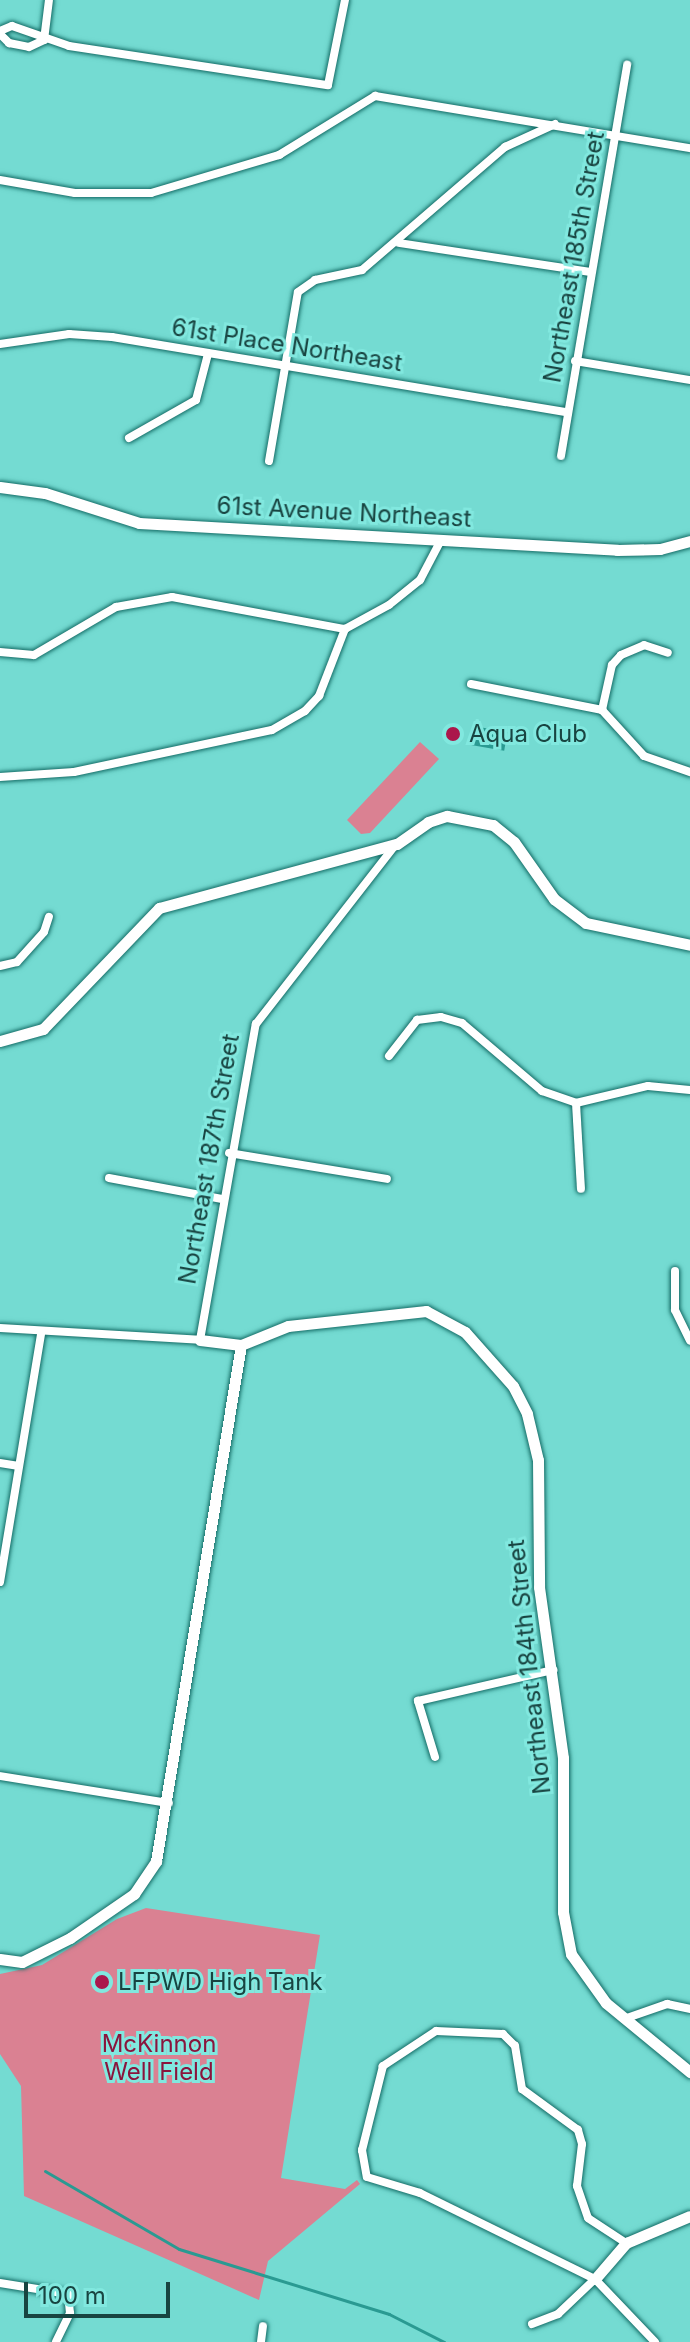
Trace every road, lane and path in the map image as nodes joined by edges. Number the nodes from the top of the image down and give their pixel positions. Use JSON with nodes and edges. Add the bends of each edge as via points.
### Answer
{"nodes":[{"id":1,"x":49,"y":0,"type":"edge"},
{"id":2,"x":345,"y":0,"type":"edge"},
{"id":3,"x":0,"y":33,"type":"edge"},
{"id":4,"x":44,"y":40,"type":"junction"},
{"id":5,"x":627,"y":65,"type":"dead end"},
{"id":6,"x":556,"y":124,"type":"junction"},
{"id":7,"x":617,"y":134,"type":"junction"},
{"id":8,"x":690,"y":148,"type":"edge"},
{"id":9,"x":0,"y":180,"type":"edge"},
{"id":10,"x":399,"y":243,"type":"junction"},
{"id":11,"x":590,"y":272,"type":"junction"},
{"id":12,"x":0,"y":344,"type":"edge"},
{"id":13,"x":208,"y":354,"type":"junction"},
{"id":14,"x":575,"y":361,"type":"junction"},
{"id":15,"x":284,"y":364,"type":"junction"},
{"id":16,"x":690,"y":380,"type":"edge"},
{"id":17,"x":567,"y":412,"type":"junction"},
{"id":18,"x":129,"y":438,"type":"dead end"},
{"id":19,"x":561,"y":456,"type":"dead end"},
{"id":20,"x":269,"y":461,"type":"dead end"},
{"id":21,"x":0,"y":487,"type":"edge"},
{"id":22,"x":441,"y":540,"type":"junction"},
{"id":23,"x":690,"y":541,"type":"edge"},
{"id":24,"x":345,"y":629,"type":"junction"},
{"id":25,"x":0,"y":652,"type":"edge"},
{"id":26,"x":668,"y":653,"type":"dead end"},
{"id":27,"x":471,"y":684,"type":"dead end"},
{"id":28,"x":602,"y":710,"type":"junction"},
{"id":29,"x":690,"y":772,"type":"edge"},
{"id":30,"x":0,"y":777,"type":"edge"},
{"id":31,"x":397,"y":844,"type":"junction"},
{"id":32,"x":49,"y":917,"type":"dead end"},
{"id":33,"x":690,"y":945,"type":"edge"},
{"id":34,"x":0,"y":966,"type":"edge"},
{"id":35,"x":0,"y":1041,"type":"edge"},
{"id":36,"x":389,"y":1056,"type":"dead end"},
{"id":37,"x":690,"y":1090,"type":"edge"},
{"id":38,"x":576,"y":1103,"type":"junction"},
{"id":39,"x":229,"y":1153,"type":"junction"},
{"id":40,"x":109,"y":1178,"type":"dead end"},
{"id":41,"x":387,"y":1179,"type":"dead end"},
{"id":42,"x":581,"y":1189,"type":"dead end"},
{"id":43,"x":222,"y":1199,"type":"junction"},
{"id":44,"x":675,"y":1271,"type":"dead end"},
{"id":45,"x":0,"y":1328,"type":"edge"},
{"id":46,"x":41,"y":1333,"type":"junction"},
{"id":47,"x":200,"y":1340,"type":"junction"},
{"id":48,"x":690,"y":1341,"type":"edge"},
{"id":49,"x":241,"y":1345,"type":"junction"},
{"id":50,"x":0,"y":1463,"type":"edge"},
{"id":51,"x":19,"y":1466,"type":"junction"},
{"id":52,"x":0,"y":1582,"type":"edge"},
{"id":53,"x":553,"y":1670,"type":"junction"},
{"id":54,"x":435,"y":1757,"type":"dead end"},
{"id":55,"x":0,"y":1776,"type":"edge"},
{"id":56,"x":169,"y":1803,"type":"junction"},
{"id":57,"x":0,"y":1959,"type":"edge"},
{"id":58,"x":690,"y":2009,"type":"edge"},
{"id":59,"x":624,"y":2019,"type":"junction"},
{"id":60,"x":690,"y":2072,"type":"edge"},
{"id":61,"x":690,"y":2216,"type":"edge"},
{"id":62,"x":626,"y":2243,"type":"junction"},
{"id":63,"x":595,"y":2279,"type":"junction"},
{"id":64,"x":0,"y":2283,"type":"edge"},
{"id":65,"x":532,"y":2324,"type":"dead end"},
{"id":66,"x":263,"y":2326,"type":"dead end"},
{"id":67,"x":56,"y":2342,"type":"edge"},
{"id":68,"x":261,"y":2342,"type":"edge"},
{"id":69,"x":655,"y":2342,"type":"edge"}],
"edges":[{"from":1,"to":4,"type":"street"},
{"from":2,"to":4,"type":"street","via":[[328,85]]},
{"from":3,"to":4,"type":"street","via":[[12,26],[32,30]]},
{"from":3,"to":4,"type":"street","via":[[9,43],[29,47]]},
{"from":5,"to":7,"type":"street","name":"Northeast 185th Street"},
{"from":6,"to":7,"type":"street"},
{"from":6,"to":9,"type":"street","via":[[375,96],[279,155],[151,193],[75,193]]},
{"from":6,"to":10,"type":"street","via":[[505,147]]},
{"from":7,"to":8,"type":"street"},
{"from":7,"to":11,"type":"street","name":"Northeast 185th Street"},
{"from":10,"to":11,"type":"street"},
{"from":10,"to":15,"type":"street","via":[[362,270],[315,280],[298,292]]},
{"from":11,"to":14,"type":"street","name":"Northeast 185th Street"},
{"from":12,"to":13,"type":"street","name":"61st Place Northeast","via":[[88,334]]},
{"from":13,"to":15,"type":"street","name":"61st Place Northeast"},
{"from":13,"to":18,"type":"street","via":[[196,400]]},
{"from":14,"to":16,"type":"street"},
{"from":14,"to":17,"type":"street","name":"Northeast 185th Street"},
{"from":15,"to":17,"type":"street","name":"61st Place Northeast"},
{"from":15,"to":20,"type":"street"},
{"from":17,"to":19,"type":"street","name":"Northeast 185th Street"},
{"from":21,"to":22,"type":"street","name":"61st Avenue Northeast","via":[[45,493],[139,523]]},
{"from":22,"to":23,"type":"street","name":"61st Avenue Northeast","via":[[641,551]]},
{"from":22,"to":24,"type":"street","via":[[426,571],[404,595]]},
{"from":24,"to":25,"type":"street","via":[[188,598],[160,598],[116,607],[34,655]]},
{"from":24,"to":30,"type":"street","via":[[319,696],[272,730],[74,772]]},
{"from":26,"to":28,"type":"street","via":[[644,645],[621,655],[612,665]]},
{"from":27,"to":28,"type":"street"},
{"from":28,"to":29,"type":"street","via":[[644,756]]},
{"from":31,"to":33,"type":"street","via":[[428,822],[447,816],[485,821],[514,842],[572,916],[604,929]]},
{"from":31,"to":35,"type":"street","via":[[159,908],[43,1029]]},
{"from":31,"to":39,"type":"street","name":"Northeast 187th Street","via":[[256,1024]]},
{"from":32,"to":34,"type":"street","via":[[44,932],[17,962]]},
{"from":36,"to":38,"type":"street","via":[[417,1020],[441,1017],[462,1023],[542,1091]]},
{"from":37,"to":38,"type":"street","via":[[648,1086]]},
{"from":38,"to":42,"type":"street"},
{"from":39,"to":41,"type":"street"},
{"from":39,"to":43,"type":"street","name":"Northeast 187th Street"},
{"from":40,"to":43,"type":"street"},
{"from":43,"to":47,"type":"street","name":"Northeast 187th Street"},
{"from":44,"to":48,"type":"street","via":[[675,1310]]},
{"from":45,"to":46,"type":"street"},
{"from":46,"to":47,"type":"street"},
{"from":46,"to":51,"type":"street"},
{"from":47,"to":49,"type":"street"},
{"from":49,"to":53,"type":"street","name":"Northeast 184th Street","via":[[288,1326],[414,1310],[443,1317],[465,1332],[513,1386],[527,1414],[538,1460],[539,1587]]},
{"from":49,"to":56,"type":"street"},
{"from":50,"to":51,"type":"street"},
{"from":51,"to":52,"type":"street"},
{"from":53,"to":54,"type":"street","via":[[418,1701]]},
{"from":53,"to":59,"type":"street","name":"Northeast 184th Street","via":[[563,1758],[566,1935],[582,1976]]},
{"from":55,"to":56,"type":"street"},
{"from":56,"to":57,"type":"street","via":[[156,1861],[134,1894],[47,1951],[22,1962]]},
{"from":58,"to":59,"type":"street","via":[[667,2004]]},
{"from":59,"to":60,"type":"street","name":"Northeast 184th Street"},
{"from":61,"to":62,"type":"street"},
{"from":62,"to":63,"type":"street"},
{"from":62,"to":63,"type":"street","via":[[588,2218],[577,2186],[582,2144],[578,2130],[522,2089],[515,2046],[503,2034],[436,2031],[383,2066],[362,2150],[367,2177],[420,2193]]},
{"from":63,"to":65,"type":"street","via":[[558,2314]]},
{"from":63,"to":69,"type":"street"},
{"from":64,"to":67,"type":"street","via":[[68,2294],[70,2313]]},
{"from":66,"to":68,"type":"street"}]}
